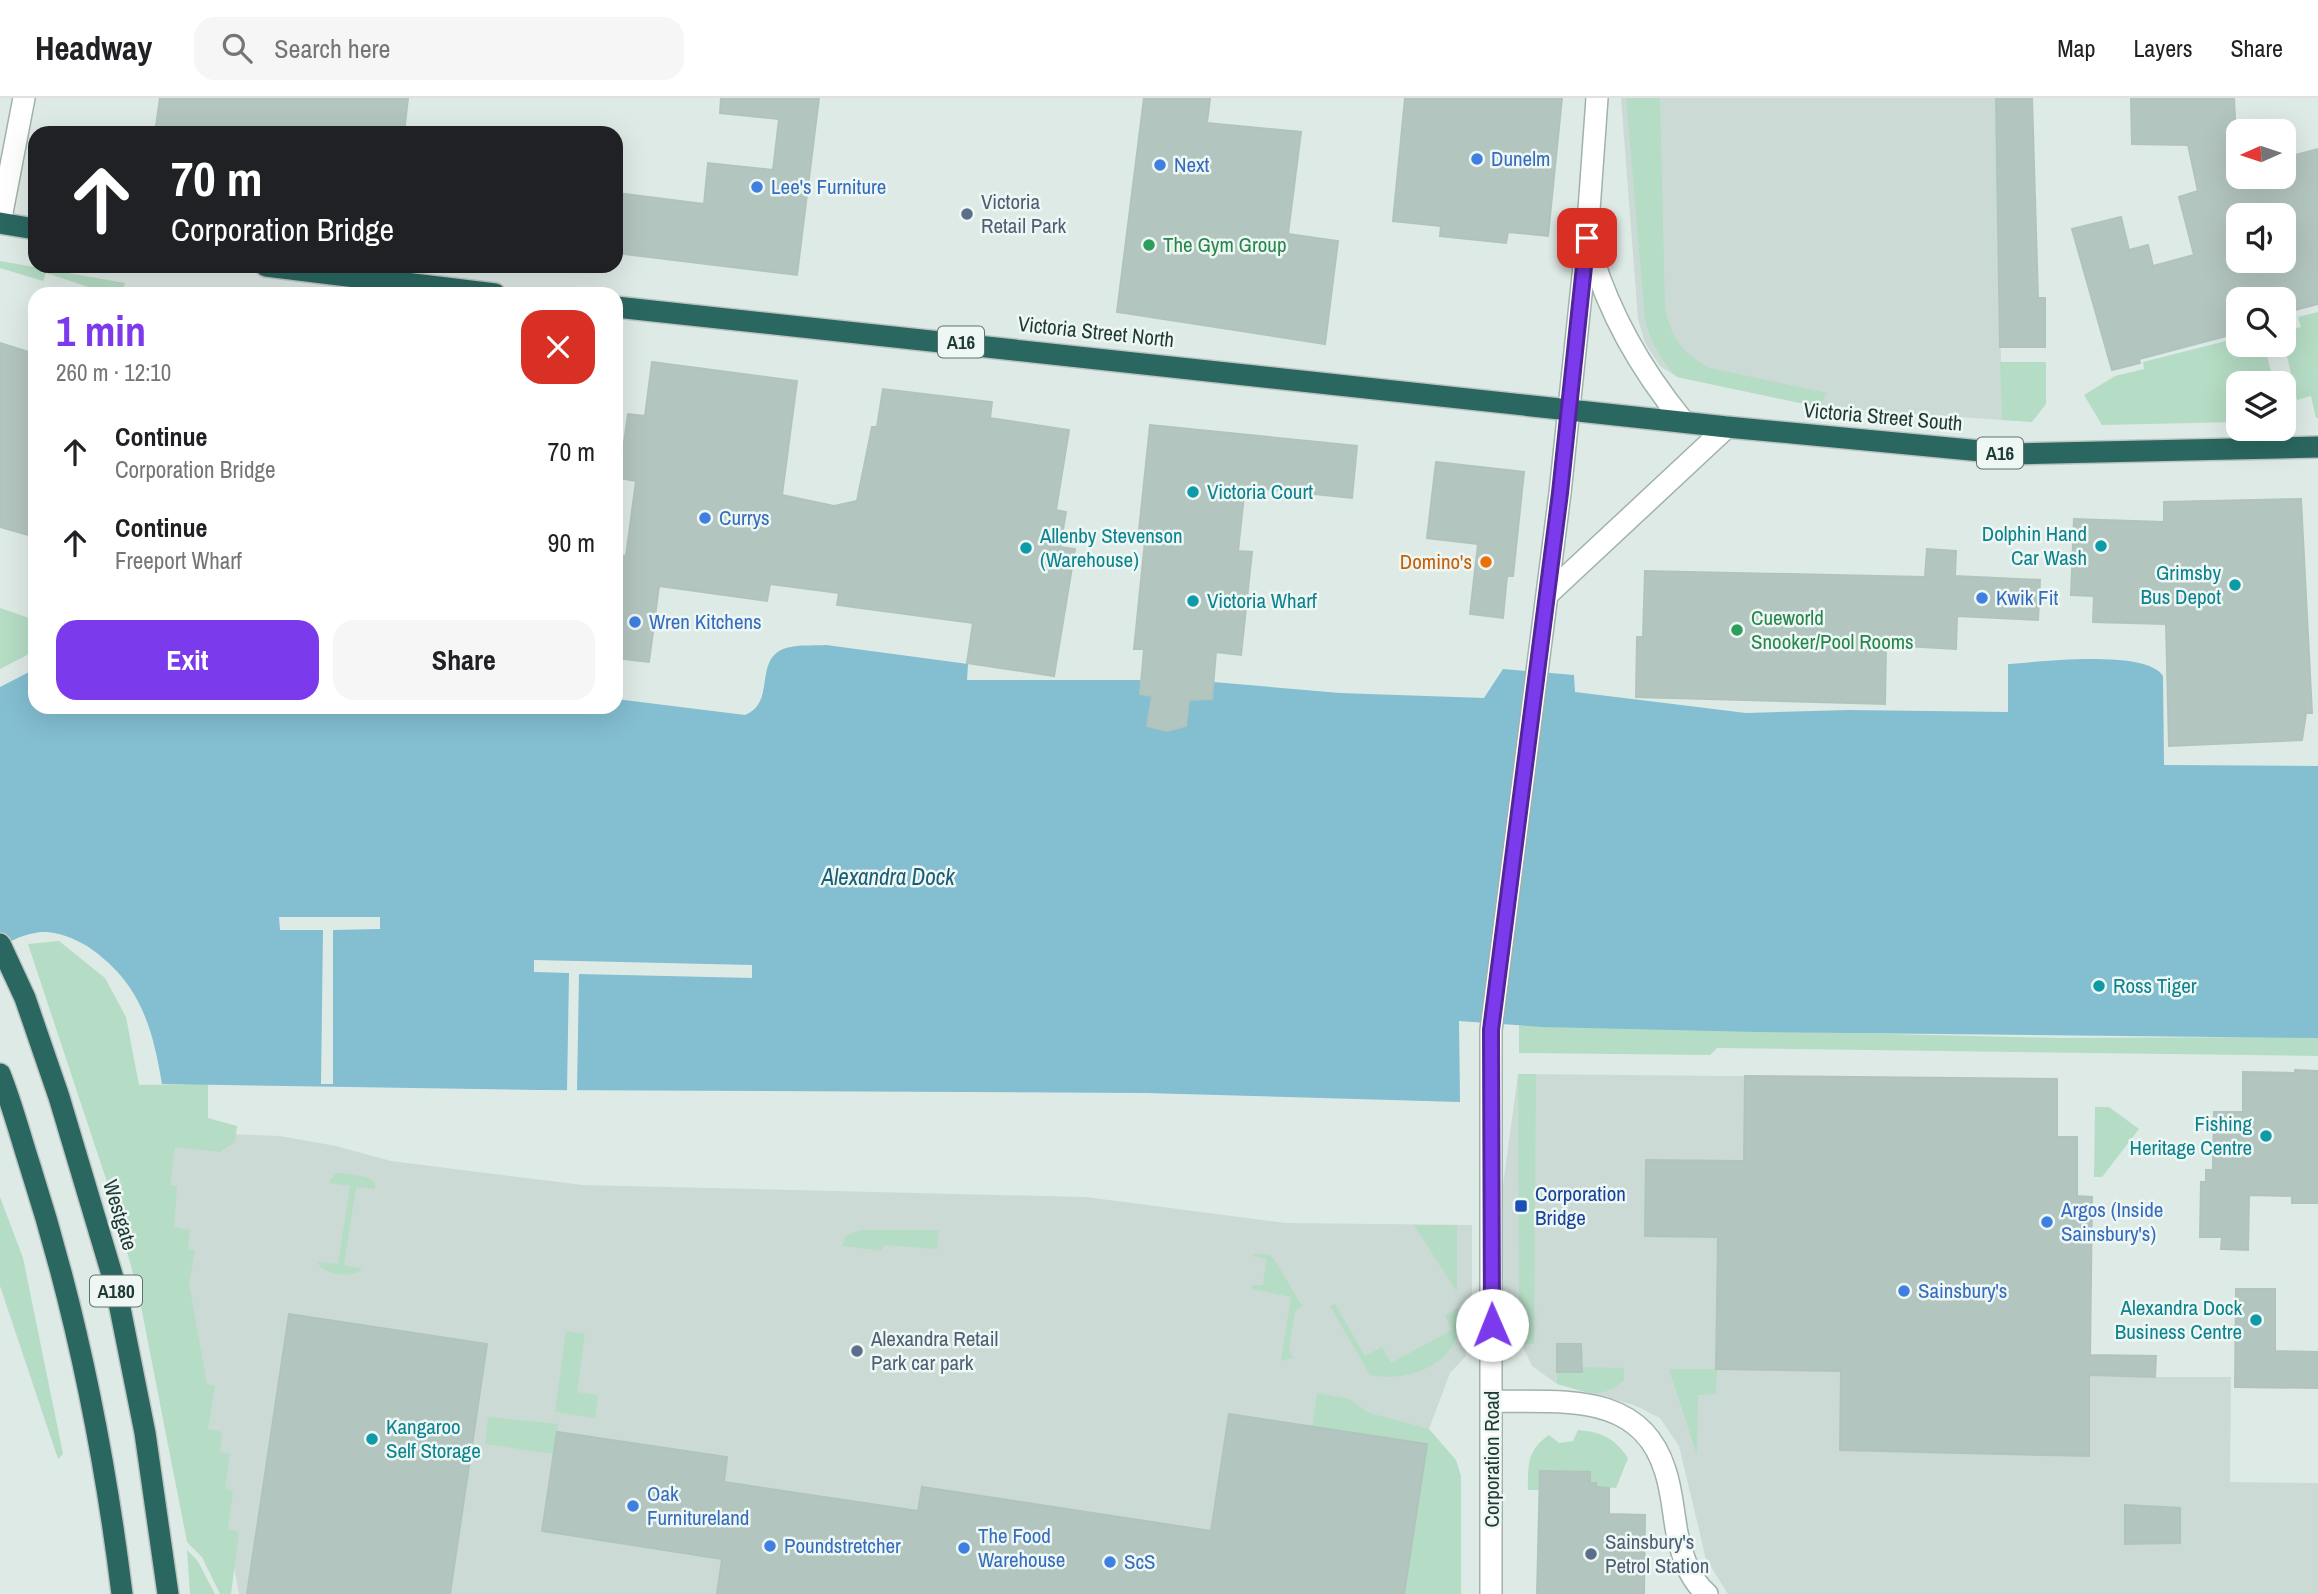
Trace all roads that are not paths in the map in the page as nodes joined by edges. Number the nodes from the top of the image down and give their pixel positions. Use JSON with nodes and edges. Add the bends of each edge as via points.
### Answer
{"nodes":[{"id":1,"x":24,"y":98,"type":"edge"},
{"id":2,"x":1597,"y":98,"type":"edge"},
{"id":3,"x":0,"y":223,"type":"edge"},
{"id":4,"x":28,"y":228,"type":"edge"},
{"id":5,"x":1587,"y":238,"type":"junction"},
{"id":6,"x":323,"y":273,"type":"edge"},
{"id":7,"x":438,"y":287,"type":"edge"},
{"id":8,"x":623,"y":308,"type":"edge"},
{"id":9,"x":1570,"y":408,"type":"junction"},
{"id":10,"x":1683,"y":421,"type":"junction"},
{"id":11,"x":1727,"y":426,"type":"junction"},
{"id":12,"x":2318,"y":447,"type":"edge"},
{"id":13,"x":1548,"y":594,"type":"junction"},
{"id":14,"x":0,"y":944,"type":"edge"},
{"id":15,"x":0,"y":1074,"type":"edge"},
{"id":16,"x":1492,"y":1401,"type":"junction"},
{"id":17,"x":122,"y":1594,"type":"edge"},
{"id":18,"x":168,"y":1594,"type":"edge"},
{"id":19,"x":1491,"y":1594,"type":"edge"},
{"id":20,"x":1707,"y":1594,"type":"edge"}],
"edges":[{"from":1,"to":3,"type":"street"},
{"from":2,"to":5,"type":"street"},
{"from":3,"to":4,"type":"highway"},
{"from":5,"to":9,"type":"street"},
{"from":5,"to":10,"type":"street","via":[[1623,336]]},
{"from":6,"to":7,"type":"highway"},
{"from":8,"to":9,"type":"highway","name":"Victoria Street North","number":"A16"},
{"from":9,"to":10,"type":"highway","name":"Victoria Street South","number":"A16"},
{"from":9,"to":13,"type":"street"},
{"from":10,"to":11,"type":"highway","name":"Victoria Street South","number":"A16"},
{"from":11,"to":12,"type":"highway","name":"Victoria Street South","number":"A16","via":[[2013,454]]},
{"from":11,"to":13,"type":"street"},
{"from":13,"to":16,"type":"street","name":"Corporation Road","via":[[1491,1030]]},
{"from":14,"to":18,"type":"highway","name":"Westgate","number":"A180","via":[[59,1097],[116,1288],[145,1433]]},
{"from":15,"to":17,"type":"highway","number":"A180","via":[[80,1338]]},
{"from":16,"to":19,"type":"street","name":"Corporation Road"},
{"from":16,"to":20,"type":"street","via":[[1601,1407],[1628,1417],[1643,1429],[1665,1468],[1681,1548],[1696,1585]]}]}
